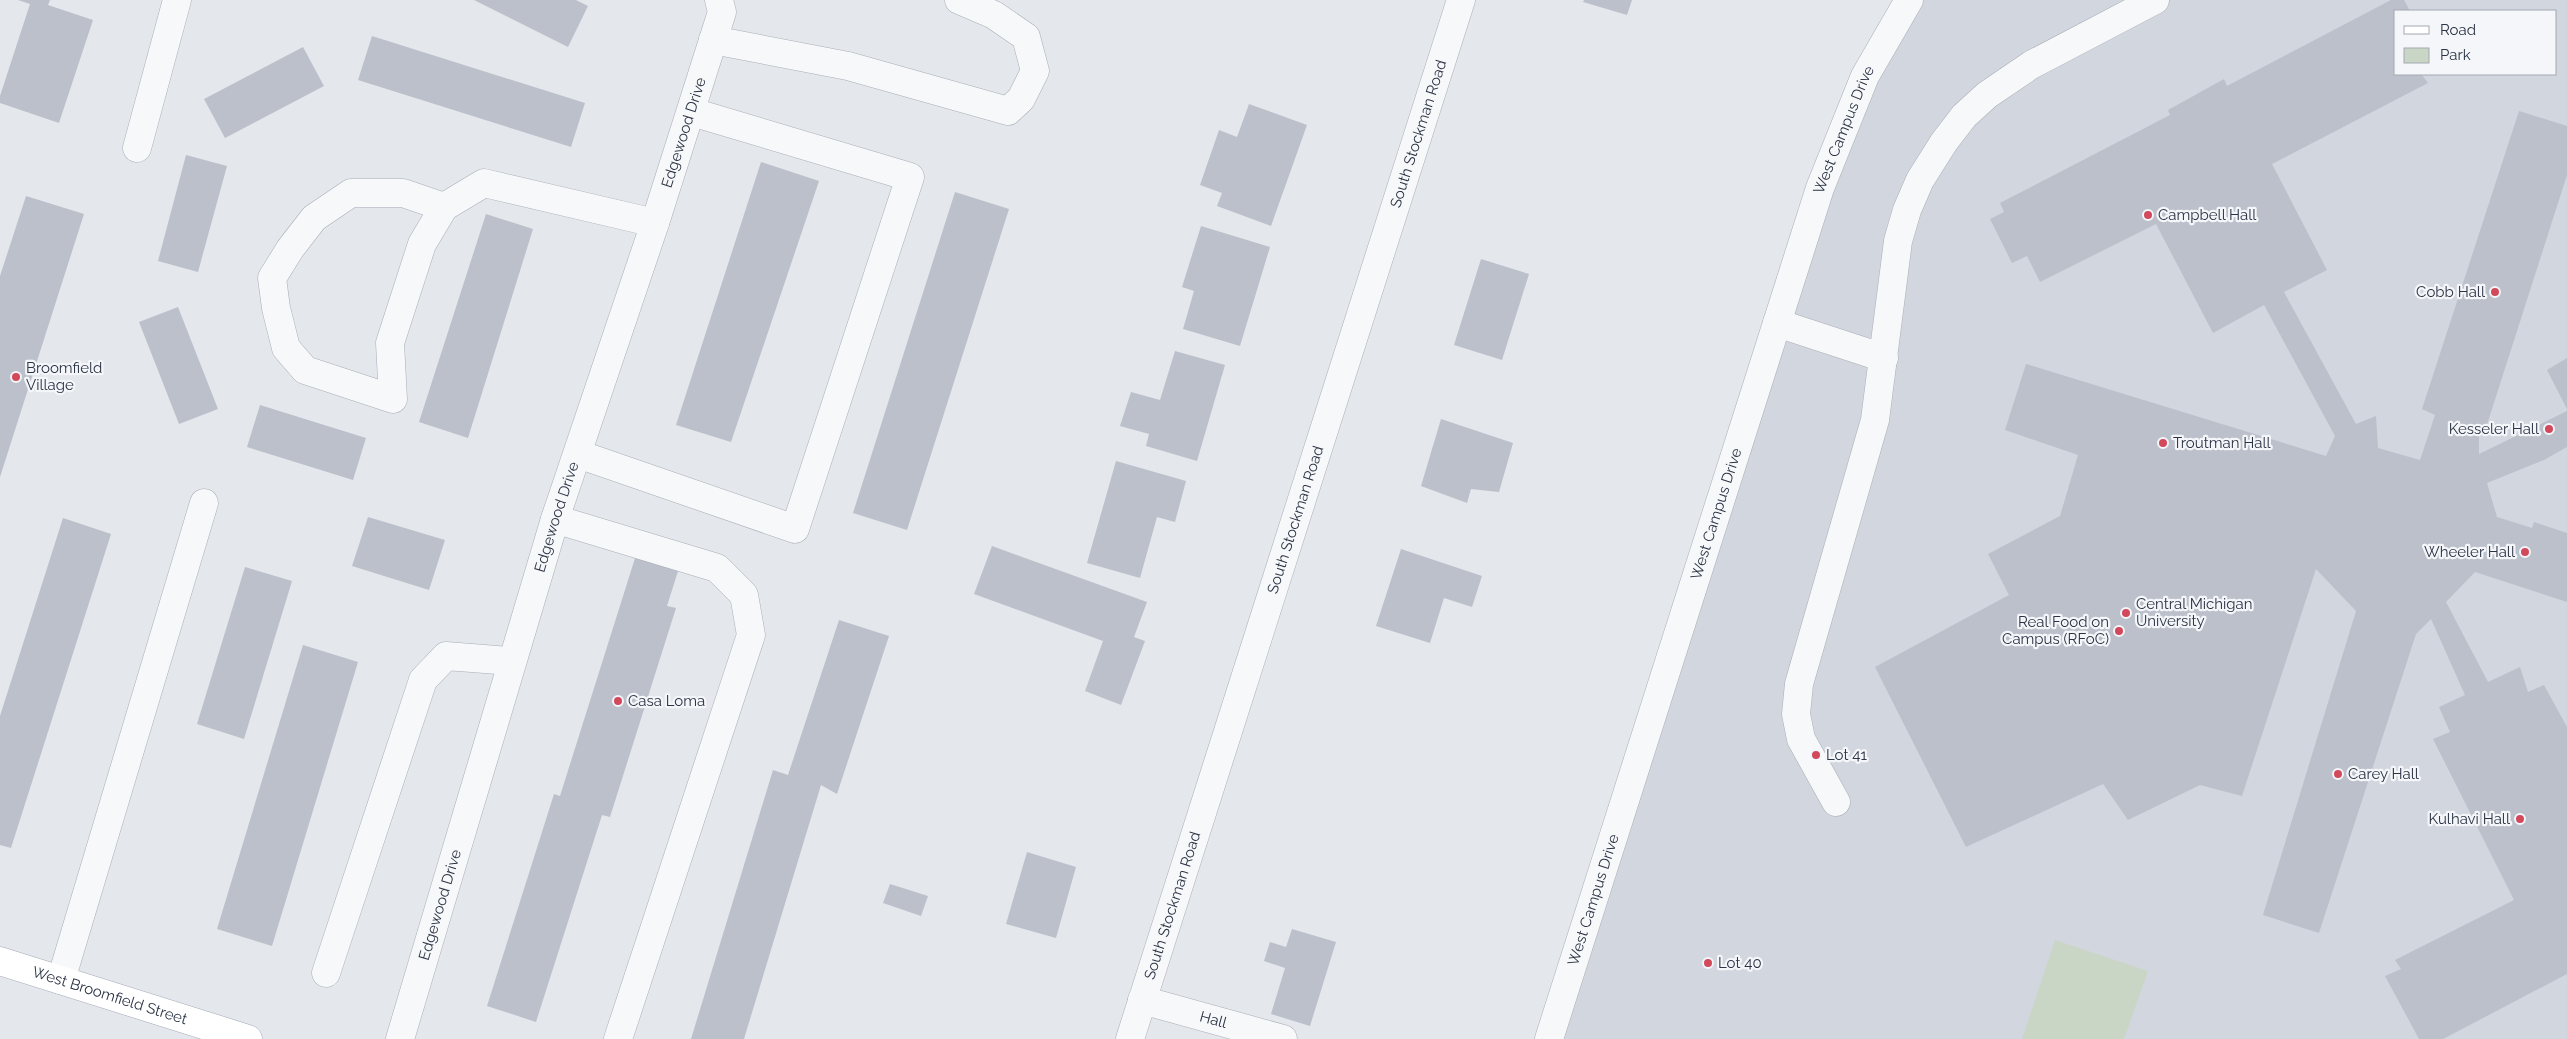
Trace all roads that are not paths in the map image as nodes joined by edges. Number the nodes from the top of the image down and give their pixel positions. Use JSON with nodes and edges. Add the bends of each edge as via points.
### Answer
{"nodes":[{"id":1,"x":176,"y":0,"type":"edge"},
{"id":2,"x":719,"y":0,"type":"edge"},
{"id":3,"x":959,"y":0,"type":"edge"},
{"id":4,"x":1461,"y":0,"type":"edge"},
{"id":5,"x":1909,"y":0,"type":"edge"},
{"id":6,"x":2155,"y":0,"type":"edge"},
{"id":7,"x":714,"y":40,"type":"junction"},
{"id":8,"x":692,"y":112,"type":"junction"},
{"id":9,"x":137,"y":148,"type":"dead end"},
{"id":10,"x":444,"y":207,"type":"junction"},
{"id":11,"x":655,"y":222,"type":"junction"},
{"id":12,"x":1777,"y":323,"type":"junction"},
{"id":13,"x":1884,"y":358,"type":"junction"},
{"id":14,"x":578,"y":454,"type":"junction"},
{"id":15,"x":204,"y":502,"type":"dead end"},
{"id":16,"x":555,"y":519,"type":"junction"},
{"id":17,"x":511,"y":661,"type":"junction"},
{"id":18,"x":1836,"y":802,"type":"dead end"},
{"id":19,"x":0,"y":960,"type":"edge"},
{"id":20,"x":326,"y":973,"type":"dead end"},
{"id":21,"x":60,"y":980,"type":"junction"},
{"id":22,"x":1142,"y":1000,"type":"junction"},
{"id":23,"x":248,"y":1039,"type":"edge"},
{"id":24,"x":400,"y":1039,"type":"edge"},
{"id":25,"x":618,"y":1039,"type":"edge"},
{"id":26,"x":1130,"y":1039,"type":"edge"},
{"id":27,"x":1283,"y":1039,"type":"edge"},
{"id":28,"x":1549,"y":1039,"type":"edge"}],
"edges":[{"from":1,"to":9,"type":"street"},
{"from":2,"to":7,"type":"street","name":"Edgewood Drive","via":[[722,12]]},
{"from":3,"to":7,"type":"street","via":[[994,15],[1026,37],[1034,71],[1021,99],[1008,111],[848,66]]},
{"from":4,"to":22,"type":"street","name":"South Stockman Road"},
{"from":5,"to":12,"type":"street","name":"West Campus Drive","via":[[1865,76],[1842,129]]},
{"from":6,"to":13,"type":"street","via":[[2024,70],[1987,95],[1964,116],[1944,142],[1920,180],[1898,241]]},
{"from":7,"to":8,"type":"street","name":"Edgewood Drive"},
{"from":8,"to":11,"type":"street","name":"Edgewood Drive"},
{"from":8,"to":14,"type":"street","via":[[910,177],[795,529]]},
{"from":10,"to":10,"type":"street","via":[[422,244],[390,343],[393,399],[305,370],[286,348],[272,278],[314,218],[352,192],[403,193]]},
{"from":10,"to":11,"type":"street","via":[[484,183]]},
{"from":11,"to":14,"type":"street","name":"Edgewood Drive"},
{"from":12,"to":13,"type":"street"},
{"from":12,"to":28,"type":"street","name":"West Campus Drive"},
{"from":13,"to":18,"type":"street","via":[[1875,420],[1865,460],[1799,684],[1796,714],[1801,739]]},
{"from":14,"to":16,"type":"street","name":"Edgewood Drive"},
{"from":15,"to":21,"type":"street"},
{"from":16,"to":17,"type":"street","name":"Edgewood Drive"},
{"from":16,"to":25,"type":"street","via":[[717,568],[744,595],[751,635]]},
{"from":17,"to":20,"type":"street","via":[[446,656],[424,680]]},
{"from":17,"to":24,"type":"street","name":"Edgewood Drive"},
{"from":19,"to":21,"type":"main road","name":"West Broomfield Street"},
{"from":21,"to":23,"type":"main road","name":"West Broomfield Street"},
{"from":22,"to":26,"type":"street","name":"South Stockman Road"},
{"from":22,"to":27,"type":"street","name":"Hall"}]}
